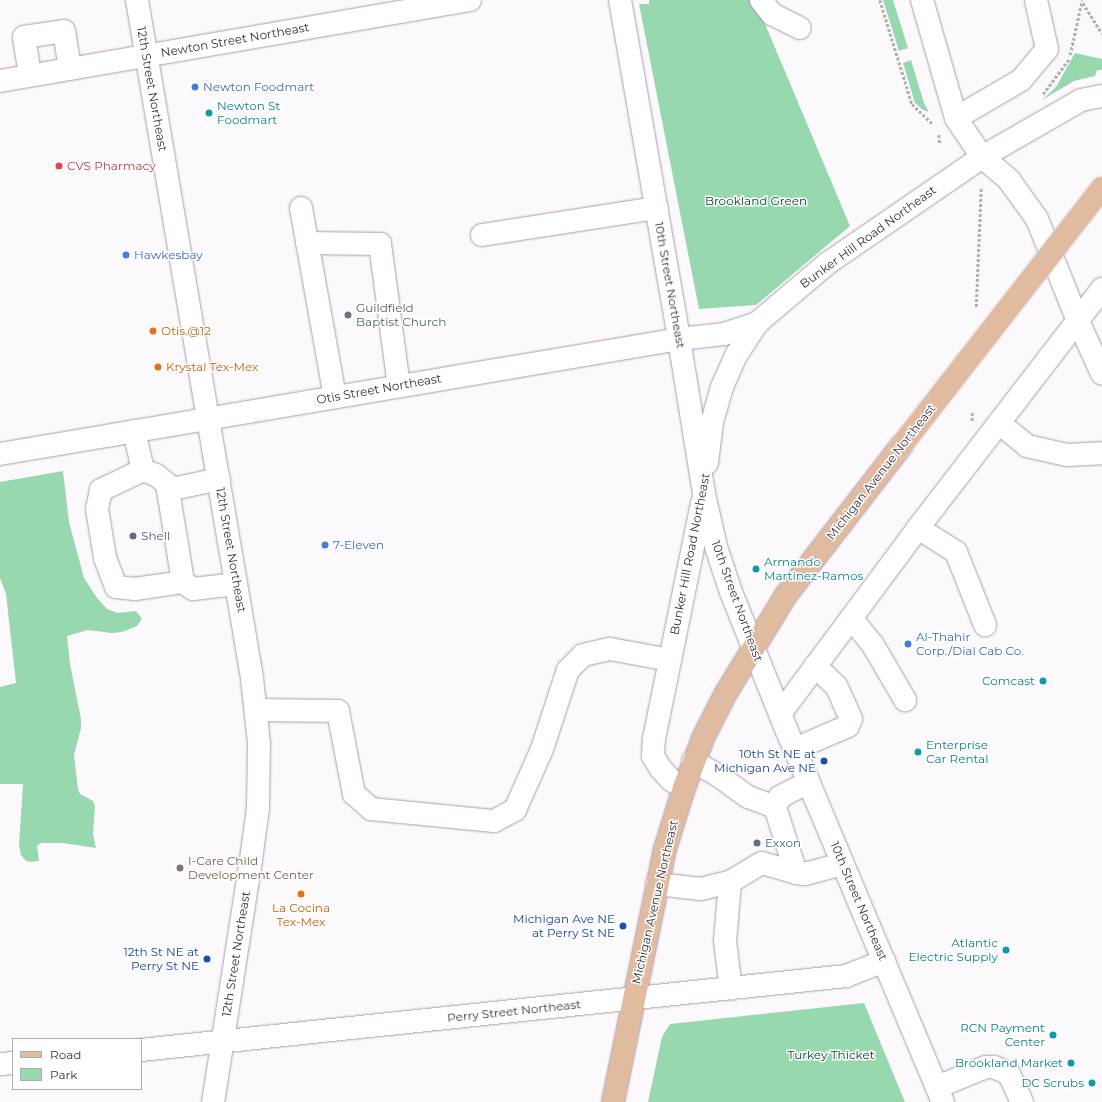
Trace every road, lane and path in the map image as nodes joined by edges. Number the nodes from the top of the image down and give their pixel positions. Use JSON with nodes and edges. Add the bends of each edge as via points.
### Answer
{"nodes":[{"id":1,"x":137,"y":0,"type":"edge"},
{"id":2,"x":470,"y":0,"type":"edge"},
{"id":3,"x":620,"y":0,"type":"edge"},
{"id":4,"x":761,"y":0,"type":"edge"},
{"id":5,"x":880,"y":0,"type":"edge"},
{"id":6,"x":922,"y":0,"type":"edge"},
{"id":7,"x":1036,"y":0,"type":"edge"},
{"id":8,"x":1082,"y":1,"type":"dead end"},
{"id":9,"x":800,"y":28,"type":"dead end"},
{"id":10,"x":1102,"y":33,"type":"edge"},
{"id":11,"x":147,"y":56,"type":"junction"},
{"id":12,"x":70,"y":69,"type":"junction"},
{"id":13,"x":30,"y":75,"type":"junction"},
{"id":14,"x":0,"y":80,"type":"edge"},
{"id":15,"x":1102,"y":96,"type":"edge"},
{"id":16,"x":956,"y":118,"type":"junction"},
{"id":17,"x":935,"y":127,"type":"dead end"},
{"id":18,"x":938,"y":132,"type":"dead end"},
{"id":19,"x":940,"y":144,"type":"dead end"},
{"id":20,"x":982,"y":157,"type":"junction"},
{"id":21,"x":981,"y":187,"type":"dead end"},
{"id":22,"x":1102,"y":188,"type":"edge"},
{"id":23,"x":301,"y":208,"type":"dead end"},
{"id":24,"x":657,"y":208,"type":"junction"},
{"id":25,"x":482,"y":235,"type":"dead end"},
{"id":26,"x":307,"y":243,"type":"junction"},
{"id":27,"x":1102,"y":289,"type":"edge"},
{"id":28,"x":976,"y":307,"type":"dead end"},
{"id":29,"x":1078,"y":322,"type":"junction"},
{"id":30,"x":757,"y":323,"type":"junction"},
{"id":31,"x":679,"y":338,"type":"junction"},
{"id":32,"x":1102,"y":374,"type":"edge"},
{"id":33,"x":399,"y":386,"type":"junction"},
{"id":34,"x":335,"y":397,"type":"junction"},
{"id":35,"x":208,"y":419,"type":"junction"},
{"id":36,"x":999,"y":423,"type":"junction"},
{"id":37,"x":134,"y":432,"type":"junction"},
{"id":38,"x":1102,"y":453,"type":"edge"},
{"id":39,"x":0,"y":454,"type":"edge"},
{"id":40,"x":143,"y":470,"type":"junction"},
{"id":41,"x":219,"y":479,"type":"junction"},
{"id":42,"x":168,"y":490,"type":"junction"},
{"id":43,"x":704,"y":494,"type":"junction"},
{"id":44,"x":918,"y":528,"type":"junction"},
{"id":45,"x":183,"y":582,"type":"junction"},
{"id":46,"x":236,"y":584,"type":"junction"},
{"id":47,"x":851,"y":618,"type":"junction"},
{"id":48,"x":985,"y":625,"type":"dead end"},
{"id":49,"x":754,"y":648,"type":"junction"},
{"id":50,"x":670,"y":660,"type":"junction"},
{"id":51,"x":815,"y":666,"type":"junction"},
{"id":52,"x":904,"y":700,"type":"dead end"},
{"id":53,"x":257,"y":710,"type":"junction"},
{"id":54,"x":780,"y":714,"type":"junction"},
{"id":55,"x":795,"y":749,"type":"junction"},
{"id":56,"x":694,"y":761,"type":"junction"},
{"id":57,"x":809,"y":782,"type":"junction"},
{"id":58,"x":684,"y":788,"type":"junction"},
{"id":59,"x":775,"y":807,"type":"junction"},
{"id":60,"x":843,"y":864,"type":"junction"},
{"id":61,"x":796,"y":873,"type":"junction"},
{"id":62,"x":730,"y":882,"type":"junction"},
{"id":63,"x":657,"y":884,"type":"junction"},
{"id":64,"x":884,"y":961,"type":"junction"},
{"id":65,"x":731,"y":989,"type":"junction"},
{"id":66,"x":632,"y":999,"type":"junction"},
{"id":67,"x":222,"y":1042,"type":"junction"},
{"id":68,"x":142,"y":1050,"type":"edge"},
{"id":69,"x":12,"y":1063,"type":"edge"},
{"id":70,"x":0,"y":1064,"type":"edge"},
{"id":71,"x":940,"y":1094,"type":"edge"},
{"id":72,"x":213,"y":1102,"type":"edge"},
{"id":73,"x":612,"y":1102,"type":"edge"},
{"id":74,"x":1022,"y":1102,"type":"edge"}],
"edges":[{"from":1,"to":11,"type":"street","name":"12th Street Northeast"},
{"from":2,"to":11,"type":"street","name":"Newton Street Northeast"},
{"from":3,"to":24,"type":"street","name":"10th Street Northeast"},
{"from":4,"to":9,"type":"street","via":[[772,14]]},
{"from":5,"to":17,"type":"path","via":[[912,104]]},
{"from":6,"to":16,"type":"street"},
{"from":7,"to":16,"type":"street","via":[[1047,49],[1021,80]]},
{"from":8,"to":10,"type":"path"},
{"from":11,"to":12,"type":"street","name":"Newton Street Northeast"},
{"from":11,"to":35,"type":"street","name":"12th Street Northeast"},
{"from":12,"to":13,"type":"street","name":"Newton Street Northeast"},
{"from":12,"to":13,"type":"street","via":[[64,31],[24,37]]},
{"from":13,"to":14,"type":"street","name":"Newton Street Northeast"},
{"from":15,"to":20,"type":"street","name":"Bunker Hill Road Northeast","via":[[1081,100]]},
{"from":16,"to":20,"type":"street"},
{"from":18,"to":19,"type":"path"},
{"from":20,"to":29,"type":"street","via":[[1009,180],[1038,219]]},
{"from":20,"to":30,"type":"street","name":"Bunker Hill Road Northeast","via":[[828,263]]},
{"from":21,"to":28,"type":"path"},
{"from":22,"to":49,"type":"main road","name":"Michigan Avenue Northeast","bridge":true,"via":[[786,595]]},
{"from":23,"to":26,"type":"street"},
{"from":24,"to":25,"type":"street"},
{"from":24,"to":31,"type":"street","name":"10th Street Northeast"},
{"from":26,"to":33,"type":"street","via":[[380,244]]},
{"from":26,"to":34,"type":"street"},
{"from":27,"to":29,"type":"street"},
{"from":29,"to":32,"type":"street"},
{"from":29,"to":36,"type":"street"},
{"from":30,"to":31,"type":"street","name":"Otis Street Northeast","via":[[724,334]]},
{"from":30,"to":43,"type":"street","name":"Bunker Hill Road Northeast","via":[[737,354],[716,404]]},
{"from":31,"to":33,"type":"street","name":"Otis Street Northeast"},
{"from":31,"to":43,"type":"street","name":"10th Street Northeast"},
{"from":33,"to":34,"type":"street","name":"Otis Street Northeast"},
{"from":34,"to":35,"type":"street","name":"Otis Street Northeast"},
{"from":35,"to":37,"type":"street","name":"Otis Street Northeast"},
{"from":35,"to":41,"type":"street","name":"12th Street Northeast"},
{"from":36,"to":38,"type":"street","via":[[1027,446],[1067,455]]},
{"from":36,"to":44,"type":"street"},
{"from":37,"to":39,"type":"street","name":"Otis Street Northeast"},
{"from":37,"to":40,"type":"street"},
{"from":40,"to":42,"type":"street","via":[[156,475],[167,484]]},
{"from":40,"to":45,"type":"street","via":[[101,490],[96,509],[105,558],[116,586],[135,589]]},
{"from":41,"to":42,"type":"street"},
{"from":41,"to":46,"type":"street","name":"12th Street Northeast"},
{"from":42,"to":45,"type":"street"},
{"from":43,"to":49,"type":"street","name":"10th Street Northeast","via":[[718,553]]},
{"from":43,"to":50,"type":"street","name":"Bunker Hill Road Northeast"},
{"from":44,"to":47,"type":"street"},
{"from":44,"to":48,"type":"street","via":[[956,552]]},
{"from":45,"to":46,"type":"street","via":[[193,589]]},
{"from":46,"to":53,"type":"street","name":"12th Street Northeast"},
{"from":47,"to":51,"type":"street"},
{"from":47,"to":52,"type":"street","via":[[873,645]]},
{"from":49,"to":54,"type":"street","name":"10th Street Northeast"},
{"from":49,"to":56,"type":"main road","name":"Michigan Avenue Northeast","via":[[715,715]]},
{"from":50,"to":53,"type":"street","via":[[610,649],[583,655],[568,670],[542,749],[515,810],[494,822],[371,809],[354,794],[338,711]]},
{"from":50,"to":58,"type":"street","name":"Bunker Hill Road Northeast","via":[[653,756],[661,770]]},
{"from":51,"to":54,"type":"street"},
{"from":51,"to":55,"type":"street","via":[[836,686],[851,719],[848,726]]},
{"from":53,"to":67,"type":"street","name":"12th Street Northeast","via":[[260,776],[258,808]]},
{"from":54,"to":55,"type":"street","name":"10th Street Northeast"},
{"from":55,"to":57,"type":"street","name":"10th Street Northeast"},
{"from":56,"to":58,"type":"main road","name":"Michigan Avenue Northeast"},
{"from":56,"to":59,"type":"street","via":[[748,798]]},
{"from":57,"to":59,"type":"street","via":[[780,798]]},
{"from":57,"to":60,"type":"street","name":"10th Street Northeast"},
{"from":58,"to":63,"type":"main road","name":"Michigan Avenue Northeast"},
{"from":59,"to":61,"type":"street"},
{"from":60,"to":61,"type":"street","via":[[805,874]]},
{"from":60,"to":64,"type":"street","name":"10th Street Northeast"},
{"from":61,"to":62,"type":"street","via":[[762,863]]},
{"from":62,"to":63,"type":"street","via":[[701,890]]},
{"from":62,"to":65,"type":"street","via":[[725,941]]},
{"from":63,"to":66,"type":"main road","name":"Michigan Avenue Northeast"},
{"from":64,"to":65,"type":"street","name":"Perry Street Northeast","via":[[846,976]]},
{"from":64,"to":71,"type":"street","name":"10th Street Northeast"},
{"from":65,"to":66,"type":"street","name":"Perry Street Northeast"},
{"from":66,"to":67,"type":"street","name":"Perry Street Northeast"},
{"from":66,"to":73,"type":"main road","name":"Michigan Avenue Northeast"},
{"from":67,"to":68,"type":"street","name":"Perry Street Northeast"},
{"from":67,"to":72,"type":"street","name":"12th Street Northeast"},
{"from":69,"to":70,"type":"street"},
{"from":71,"to":74,"type":"street","via":[[986,1067],[994,1067],[1009,1074]]}]}
